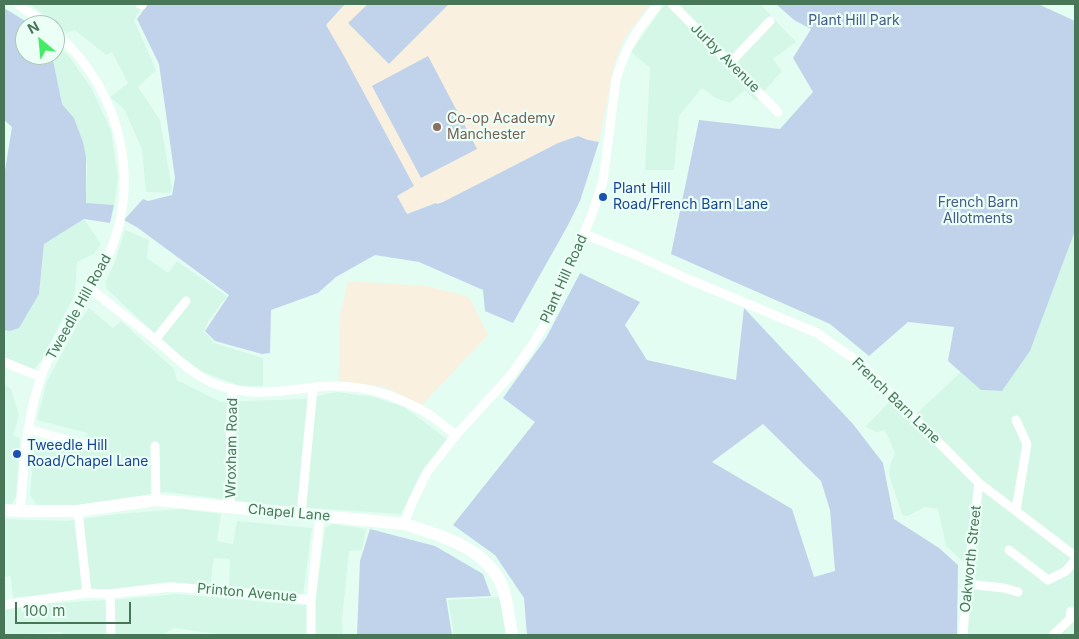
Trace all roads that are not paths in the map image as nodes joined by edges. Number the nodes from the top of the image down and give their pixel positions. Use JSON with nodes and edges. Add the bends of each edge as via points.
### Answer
{"nodes":[{"id":1,"x":17,"y":4,"type":"edge"},
{"id":2,"x":658,"y":4,"type":"edge"},
{"id":3,"x":672,"y":4,"type":"edge"},
{"id":4,"x":33,"y":15,"type":"edge"},
{"id":5,"x":770,"y":20,"type":"dead end"},
{"id":6,"x":65,"y":40,"type":"edge"},
{"id":7,"x":730,"y":63,"type":"junction"},
{"id":8,"x":778,"y":112,"type":"dead end"},
{"id":9,"x":584,"y":234,"type":"junction"},
{"id":10,"x":91,"y":289,"type":"junction"},
{"id":11,"x":186,"y":301,"type":"dead end"},
{"id":12,"x":155,"y":340,"type":"junction"},
{"id":13,"x":4,"y":362,"type":"edge"},
{"id":14,"x":41,"y":377,"type":"junction"},
{"id":15,"x":313,"y":388,"type":"junction"},
{"id":16,"x":233,"y":389,"type":"junction"},
{"id":17,"x":1016,"y":420,"type":"dead end"},
{"id":18,"x":28,"y":429,"type":"junction"},
{"id":19,"x":456,"y":435,"type":"junction"},
{"id":20,"x":89,"y":446,"type":"dead end"},
{"id":21,"x":155,"y":446,"type":"dead end"},
{"id":22,"x":979,"y":483,"type":"junction"},
{"id":23,"x":156,"y":500,"type":"junction"},
{"id":24,"x":230,"y":506,"type":"junction"},
{"id":25,"x":4,"y":510,"type":"edge"},
{"id":26,"x":78,"y":510,"type":"junction"},
{"id":27,"x":1016,"y":510,"type":"junction"},
{"id":28,"x":20,"y":511,"type":"junction"},
{"id":29,"x":301,"y":514,"type":"junction"},
{"id":30,"x":320,"y":516,"type":"junction"},
{"id":31,"x":404,"y":524,"type":"junction"},
{"id":32,"x":1010,"y":550,"type":"dead end"},
{"id":33,"x":1075,"y":556,"type":"edge"},
{"id":34,"x":967,"y":584,"type":"junction"},
{"id":35,"x":1018,"y":592,"type":"dead end"},
{"id":36,"x":87,"y":593,"type":"junction"},
{"id":37,"x":110,"y":594,"type":"junction"},
{"id":38,"x":311,"y":600,"type":"junction"},
{"id":39,"x":4,"y":605,"type":"edge"},
{"id":40,"x":1072,"y":617,"type":"edge"},
{"id":41,"x":112,"y":635,"type":"edge"},
{"id":42,"x":311,"y":635,"type":"edge"},
{"id":43,"x":512,"y":635,"type":"edge"},
{"id":44,"x":963,"y":635,"type":"edge"},
{"id":45,"x":1053,"y":635,"type":"edge"}],
"edges":[{"from":1,"to":4,"type":"street"},
{"from":2,"to":9,"type":"street","name":"Plant Hill Road","via":[[637,32],[621,64],[616,80],[603,181]]},
{"from":3,"to":7,"type":"street","name":"Jurby Avenue"},
{"from":5,"to":7,"type":"street"},
{"from":6,"to":10,"type":"street","name":"Tweedle Hill Road","via":[[98,84],[112,115],[122,154],[122,212],[113,246]]},
{"from":7,"to":8,"type":"street","name":"Jurby Avenue"},
{"from":9,"to":19,"type":"street","name":"Plant Hill Road","via":[[551,314],[531,347],[510,376]]},
{"from":9,"to":22,"type":"street","name":"French Barn Lane","via":[[817,333],[860,363]]},
{"from":10,"to":12,"type":"street"},
{"from":10,"to":14,"type":"street","name":"Tweedle Hill Road","via":[[52,351]]},
{"from":11,"to":12,"type":"street"},
{"from":12,"to":16,"type":"street","via":[[194,373]]},
{"from":13,"to":14,"type":"street"},
{"from":14,"to":18,"type":"street","name":"Tweedle Hill Road"},
{"from":15,"to":16,"type":"street","via":[[266,393]]},
{"from":15,"to":19,"type":"street","via":[[342,386],[383,393],[426,413]]},
{"from":15,"to":29,"type":"street"},
{"from":16,"to":24,"type":"street","name":"Wroxham Road"},
{"from":17,"to":27,"type":"street","via":[[1027,444]]},
{"from":18,"to":20,"type":"street"},
{"from":18,"to":28,"type":"street","name":"Tweedle Hill Road"},
{"from":19,"to":31,"type":"street","name":"Plant Hill Road","via":[[427,472]]},
{"from":21,"to":23,"type":"street"},
{"from":22,"to":27,"type":"street","name":"French Barn Lane"},
{"from":22,"to":34,"type":"street","name":"Oakworth Street"},
{"from":23,"to":24,"type":"street","name":"Chapel Lane"},
{"from":23,"to":26,"type":"street","name":"Chapel Lane"},
{"from":24,"to":29,"type":"street","name":"Chapel Lane"},
{"from":25,"to":28,"type":"street","name":"Chapel Lane"},
{"from":26,"to":28,"type":"street","name":"Chapel Lane"},
{"from":26,"to":36,"type":"street"},
{"from":27,"to":33,"type":"street","name":"French Barn Lane"},
{"from":29,"to":30,"type":"street","name":"Chapel Lane"},
{"from":30,"to":31,"type":"street","name":"Chapel Lane"},
{"from":30,"to":38,"type":"street"},
{"from":31,"to":43,"type":"street","name":"Chapel Lane","via":[[465,546],[488,565],[503,588]]},
{"from":32,"to":33,"type":"street","via":[[1048,580],[1066,571]]},
{"from":34,"to":35,"type":"street"},
{"from":34,"to":44,"type":"street","name":"Oakworth Street"},
{"from":36,"to":37,"type":"street","name":"Printon Avenue"},
{"from":36,"to":39,"type":"street","name":"Printon Avenue"},
{"from":37,"to":38,"type":"street","name":"Printon Avenue","via":[[171,587]]},
{"from":37,"to":41,"type":"street"},
{"from":38,"to":42,"type":"street"},
{"from":40,"to":45,"type":"street"}]}
